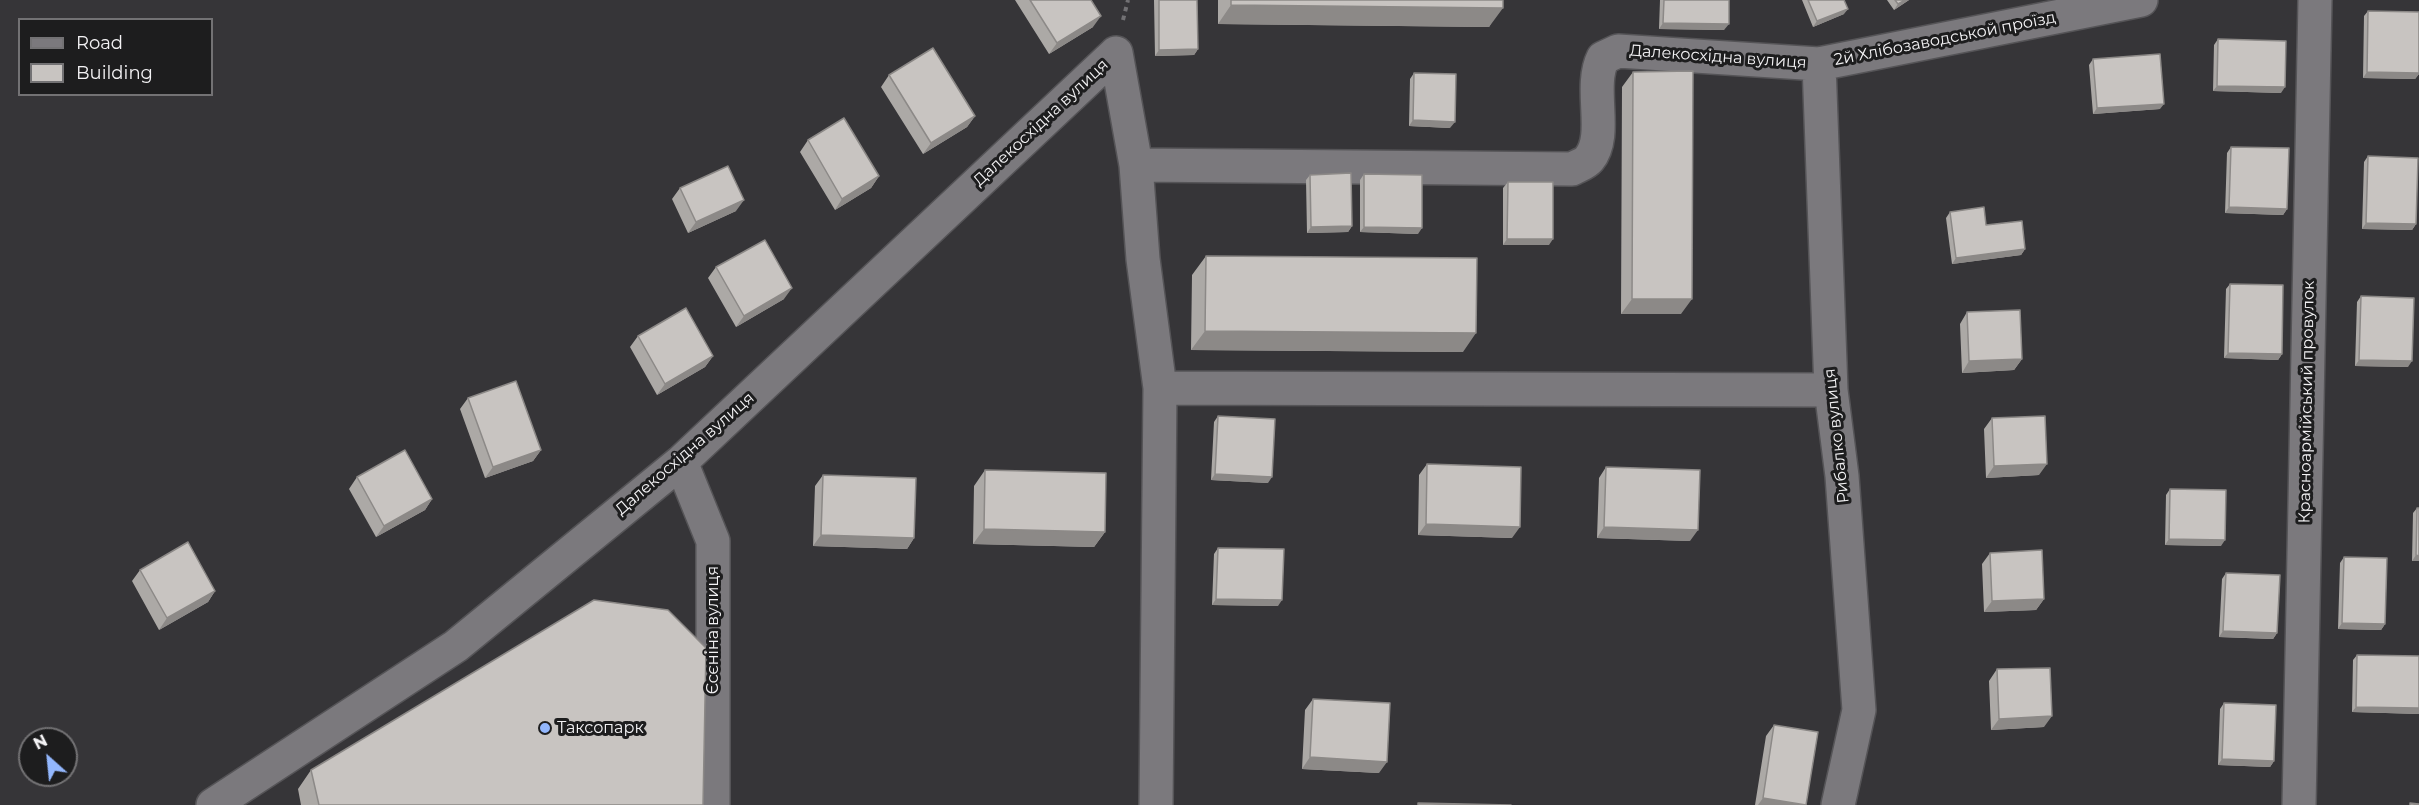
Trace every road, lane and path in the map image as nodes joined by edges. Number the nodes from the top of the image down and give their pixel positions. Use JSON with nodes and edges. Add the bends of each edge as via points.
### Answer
{"nodes":[{"id":1,"x":2140,"y":0,"type":"edge"},
{"id":2,"x":2315,"y":0,"type":"edge"},
{"id":3,"x":1819,"y":64,"type":"junction"},
{"id":4,"x":1136,"y":165,"type":"junction"},
{"id":5,"x":1160,"y":388,"type":"junction"},
{"id":6,"x":1831,"y":390,"type":"junction"},
{"id":7,"x":681,"y":462,"type":"junction"},
{"id":8,"x":213,"y":805,"type":"edge"},
{"id":9,"x":713,"y":805,"type":"edge"},
{"id":10,"x":1156,"y":805,"type":"edge"},
{"id":11,"x":1838,"y":805,"type":"edge"},
{"id":12,"x":2299,"y":805,"type":"edge"}],
"edges":[{"from":1,"to":3,"type":"street","name":"2й Хлібозаводськой проїзд"},
{"from":2,"to":12,"type":"street","name":"Красноармійський провулок"},
{"from":3,"to":4,"type":"street","name":"Далекосхідна вулиця","via":[[1618,51],[1603,57],[1597,70],[1597,143],[1588,161],[1572,169]]},
{"from":3,"to":6,"type":"street","name":"Рибалко вулиця"},
{"from":4,"to":5,"type":"street","via":[[1143,259]]},
{"from":4,"to":7,"type":"street","name":"Далекосхідна вулиця","via":[[1116,52]]},
{"from":5,"to":6,"type":"street"},
{"from":5,"to":10,"type":"street"},
{"from":6,"to":11,"type":"street","name":"Рибалко вулиця","via":[[1842,476],[1858,710]]},
{"from":7,"to":8,"type":"street","name":"Далекосхідна вулиця","via":[[456,646]]},
{"from":7,"to":9,"type":"street","name":"Єсєніна вулиця","via":[[713,541]]}]}
